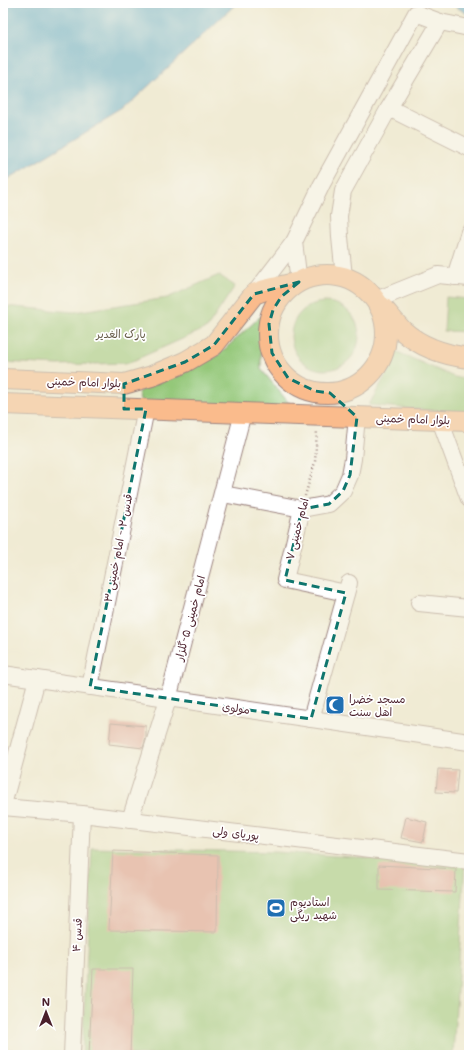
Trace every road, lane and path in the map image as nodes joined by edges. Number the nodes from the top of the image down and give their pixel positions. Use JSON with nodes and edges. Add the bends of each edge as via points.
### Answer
{"nodes":[{"id":1,"x":440,"y":22,"type":"junction"},
{"id":2,"x":469,"y":28,"type":"edge"},
{"id":3,"x":389,"y":108,"type":"junction"},
{"id":4,"x":469,"y":148,"type":"edge"},
{"id":5,"x":322,"y":184,"type":"junction"},
{"id":6,"x":343,"y":191,"type":"junction"},
{"id":7,"x":469,"y":232,"type":"edge"},
{"id":8,"x":294,"y":242,"type":"junction"},
{"id":9,"x":344,"y":277,"type":"junction"},
{"id":10,"x":462,"y":278,"type":"edge"},
{"id":11,"x":299,"y":282,"type":"junction"},
{"id":12,"x":254,"y":294,"type":"junction"},
{"id":13,"x":376,"y":300,"type":"junction"},
{"id":14,"x":469,"y":358,"type":"edge"},
{"id":15,"x":3,"y":379,"type":"edge"},
{"id":16,"x":124,"y":384,"type":"junction"},
{"id":17,"x":330,"y":392,"type":"junction"},
{"id":18,"x":3,"y":404,"type":"edge"},
{"id":19,"x":124,"y":409,"type":"junction"},
{"id":20,"x":146,"y":409,"type":"junction"},
{"id":21,"x":243,"y":414,"type":"junction"},
{"id":22,"x":319,"y":416,"type":"junction"},
{"id":23,"x":358,"y":417,"type":"junction"},
{"id":24,"x":440,"y":420,"type":"junction"},
{"id":25,"x":469,"y":421,"type":"edge"},
{"id":26,"x":223,"y":494,"type":"junction"},
{"id":27,"x":469,"y":499,"type":"edge"},
{"id":28,"x":302,"y":509,"type":"junction"},
{"id":29,"x":419,"y":603,"type":"dead end"},
{"id":30,"x":469,"y":608,"type":"edge"},
{"id":31,"x":3,"y":674,"type":"edge"},
{"id":32,"x":37,"y":679,"type":"junction"},
{"id":33,"x":90,"y":687,"type":"junction"},
{"id":34,"x":168,"y":698,"type":"junction"},
{"id":35,"x":311,"y":719,"type":"junction"},
{"id":36,"x":469,"y":742,"type":"edge"},
{"id":37,"x":3,"y":806,"type":"edge"},
{"id":38,"x":82,"y":814,"type":"junction"},
{"id":39,"x":130,"y":820,"type":"junction"},
{"id":40,"x":469,"y":861,"type":"edge"},
{"id":41,"x":72,"y":1055,"type":"edge"}],
"edges":[{"from":1,"to":2,"type":"street"},
{"from":1,"to":3,"type":"street"},
{"from":1,"to":5,"type":"street","via":[[416,13]]},
{"from":3,"to":4,"type":"street"},
{"from":3,"to":6,"type":"street"},
{"from":5,"to":6,"type":"street","via":[[328,194]]},
{"from":5,"to":8,"type":"street"},
{"from":6,"to":9,"type":"street","via":[[339,216]]},
{"from":7,"to":10,"type":"street"},
{"from":8,"to":11,"type":"street"},
{"from":8,"to":12,"type":"street"},
{"from":9,"to":11,"type":"main road","via":[[313,276]]},
{"from":9,"to":13,"type":"main road","via":[[362,286]]},
{"from":10,"to":13,"type":"street","via":[[438,275]]},
{"from":11,"to":12,"type":"main road"},
{"from":11,"to":17,"type":"main road","via":[[281,297],[273,310],[268,339],[278,367],[288,378],[315,391]]},
{"from":12,"to":16,"type":"main road","name":"بلوار امام خمینی","via":[[214,345],[185,362]]},
{"from":13,"to":14,"type":"main road","via":[[403,331],[425,346],[452,356]]},
{"from":13,"to":17,"type":"main road","via":[[383,312],[386,326],[386,340],[377,366],[357,385]]},
{"from":15,"to":16,"type":"main road","name":"بلوار امام خمینی"},
{"from":16,"to":19,"type":"main road"},
{"from":17,"to":22,"type":"main road"},
{"from":17,"to":23,"type":"main road"},
{"from":18,"to":19,"type":"main road","name":"بلوار امام خمینی"},
{"from":19,"to":20,"type":"main road","name":"بلوار امام خمینی"},
{"from":20,"to":21,"type":"main road","name":"بلوار امام خمینی"},
{"from":20,"to":33,"type":"street","name":"قدس ۲ - امام خمینی ۳"},
{"from":21,"to":22,"type":"main road","name":"بلوار امام خمینی"},
{"from":21,"to":26,"type":"street","name":"امام خمینی ۵-گلزار"},
{"from":22,"to":23,"type":"main road","name":"بلوار امام خمینی"},
{"from":22,"to":28,"type":"path","name":"امام خمینی ۷","via":[[315,462]]},
{"from":23,"to":24,"type":"main road","name":"بلوار امام خمینی"},
{"from":23,"to":28,"type":"street","via":[[350,475],[343,491],[329,504]]},
{"from":24,"to":25,"type":"main road","name":"بلوار امام خمینی"},
{"from":24,"to":27,"type":"street"},
{"from":26,"to":28,"type":"street"},
{"from":26,"to":34,"type":"street","name":"امام خمینی ۵-گلزار"},
{"from":28,"to":35,"type":"street","name":"امام خمینی ۷","via":[[285,580],[348,588]]},
{"from":29,"to":30,"type":"street"},
{"from":31,"to":32,"type":"street","name":"مولوی"},
{"from":32,"to":33,"type":"street","name":"مولوی"},
{"from":32,"to":37,"type":"street"},
{"from":33,"to":34,"type":"street","name":"مولوی"},
{"from":34,"to":35,"type":"street","name":"مولوی"},
{"from":34,"to":39,"type":"street","name":"امام خمینی ۵-گلزار"},
{"from":35,"to":36,"type":"street","name":"مولوی"},
{"from":37,"to":38,"type":"street","name":"پوریای ولی"},
{"from":38,"to":39,"type":"street","name":"پوریای ولی"},
{"from":38,"to":41,"type":"street","name":"قدس ۴"},
{"from":39,"to":40,"type":"street","name":"پوریای ولی"}]}
